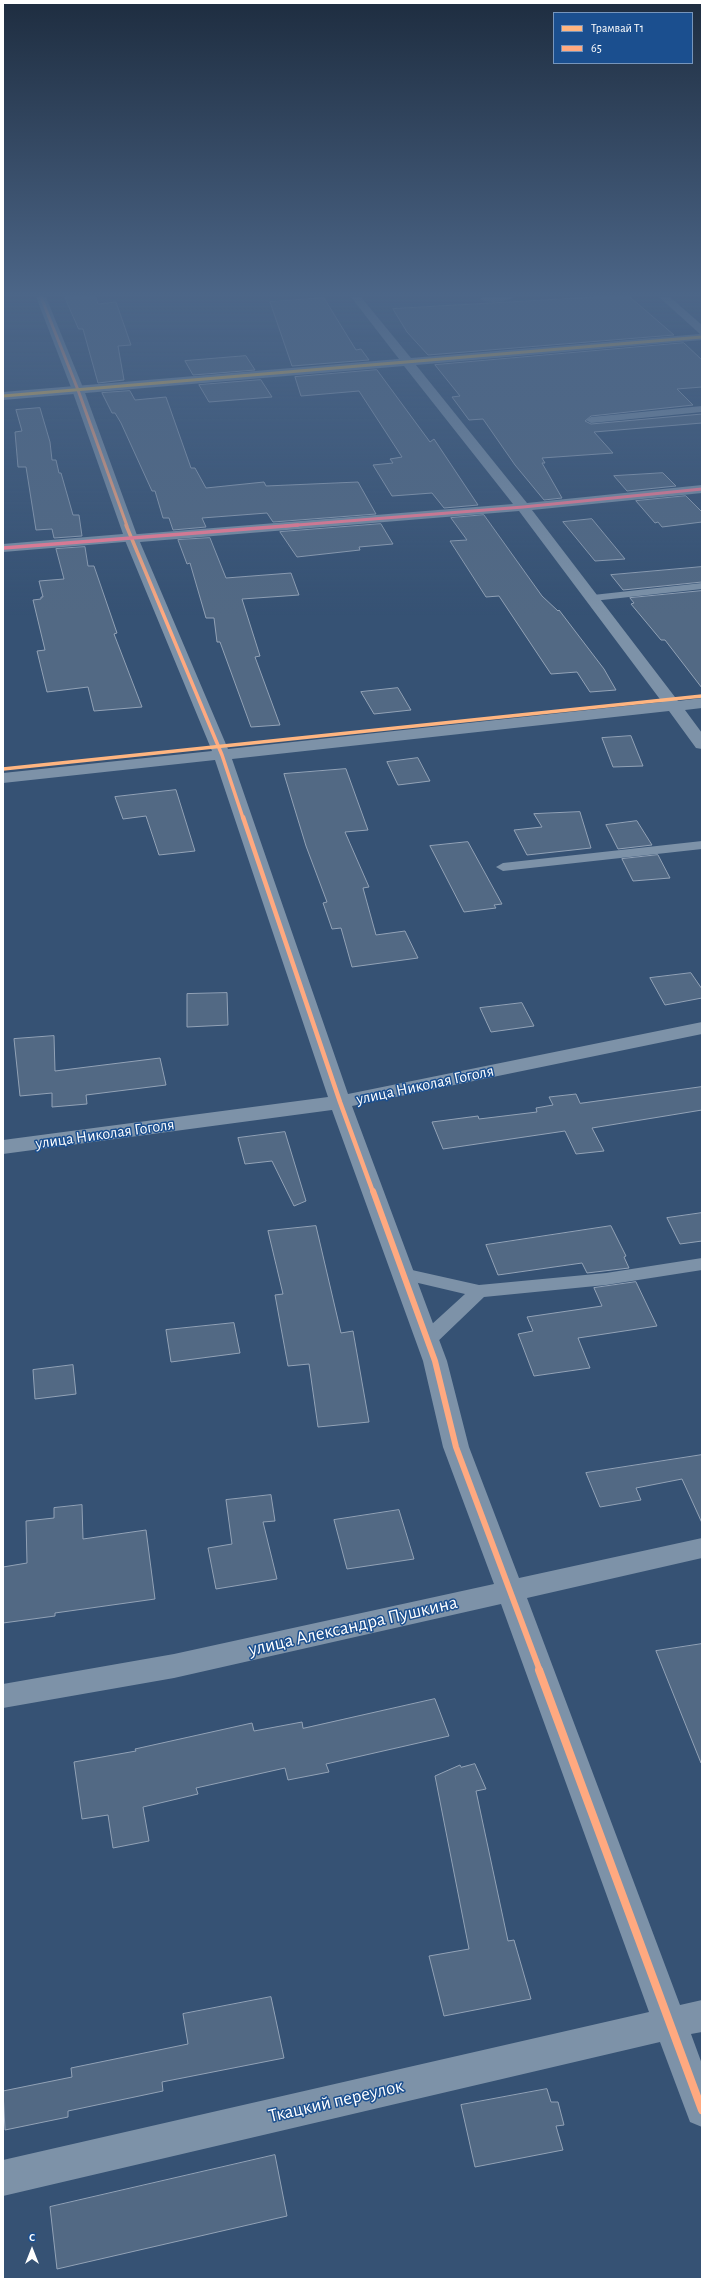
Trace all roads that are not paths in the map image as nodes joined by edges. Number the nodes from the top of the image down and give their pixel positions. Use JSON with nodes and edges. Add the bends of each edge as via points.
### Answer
{"nodes":[{"id":1,"x":83,"y":403,"type":"edge"},
{"id":2,"x":440,"y":403,"type":"edge"},
{"id":3,"x":702,"y":409,"type":"edge"},
{"id":4,"x":591,"y":420,"type":"dead end"},
{"id":5,"x":702,"y":489,"type":"edge"},
{"id":6,"x":523,"y":507,"type":"junction"},
{"id":7,"x":131,"y":538,"type":"junction"},
{"id":8,"x":3,"y":548,"type":"edge"},
{"id":9,"x":702,"y":586,"type":"edge"},
{"id":10,"x":593,"y":598,"type":"junction"},
{"id":11,"x":702,"y":703,"type":"edge"},
{"id":12,"x":672,"y":707,"type":"junction"},
{"id":13,"x":702,"y":744,"type":"edge"},
{"id":14,"x":222,"y":755,"type":"junction"},
{"id":15,"x":3,"y":778,"type":"edge"},
{"id":16,"x":702,"y":845,"type":"edge"},
{"id":17,"x":503,"y":867,"type":"dead end"},
{"id":18,"x":702,"y":1028,"type":"edge"},
{"id":19,"x":340,"y":1102,"type":"junction"},
{"id":20,"x":3,"y":1148,"type":"edge"},
{"id":21,"x":702,"y":1264,"type":"edge"},
{"id":22,"x":403,"y":1274,"type":"junction"},
{"id":23,"x":479,"y":1291,"type":"junction"},
{"id":24,"x":427,"y":1340,"type":"junction"},
{"id":25,"x":702,"y":1548,"type":"edge"},
{"id":26,"x":510,"y":1590,"type":"junction"},
{"id":27,"x":3,"y":1696,"type":"edge"},
{"id":28,"x":702,"y":2016,"type":"edge"},
{"id":29,"x":670,"y":2024,"type":"junction"},
{"id":30,"x":702,"y":2110,"type":"edge"},
{"id":31,"x":3,"y":2178,"type":"edge"}],
"edges":[{"from":1,"to":7,"type":"street"},
{"from":2,"to":6,"type":"street"},
{"from":3,"to":4,"type":"lane"},
{"from":5,"to":6,"type":"street"},
{"from":6,"to":7,"type":"street"},
{"from":6,"to":10,"type":"street"},
{"from":7,"to":8,"type":"street"},
{"from":7,"to":14,"type":"street"},
{"from":9,"to":10,"type":"lane"},
{"from":10,"to":12,"type":"street"},
{"from":11,"to":12,"type":"street"},
{"from":12,"to":13,"type":"street"},
{"from":12,"to":14,"type":"street"},
{"from":14,"to":15,"type":"street"},
{"from":14,"to":19,"type":"street"},
{"from":16,"to":17,"type":"lane"},
{"from":18,"to":19,"type":"street","name":"улица Николая Гоголя"},
{"from":19,"to":20,"type":"street","name":"улица Николая Гоголя"},
{"from":19,"to":22,"type":"street"},
{"from":21,"to":23,"type":"lane","via":[[606,1279]]},
{"from":22,"to":23,"type":"lane"},
{"from":22,"to":24,"type":"street"},
{"from":23,"to":24,"type":"lane"},
{"from":24,"to":26,"type":"street","via":[[435,1361],[456,1447]]},
{"from":25,"to":26,"type":"street","name":"улица Александра Пушкина"},
{"from":26,"to":27,"type":"street","name":"улица Александра Пушкина","via":[[174,1666]]},
{"from":26,"to":29,"type":"street"},
{"from":28,"to":29,"type":"street","name":"Ткацкий переулок"},
{"from":29,"to":30,"type":"street"},
{"from":29,"to":31,"type":"street","name":"Ткацкий переулок"}]}
